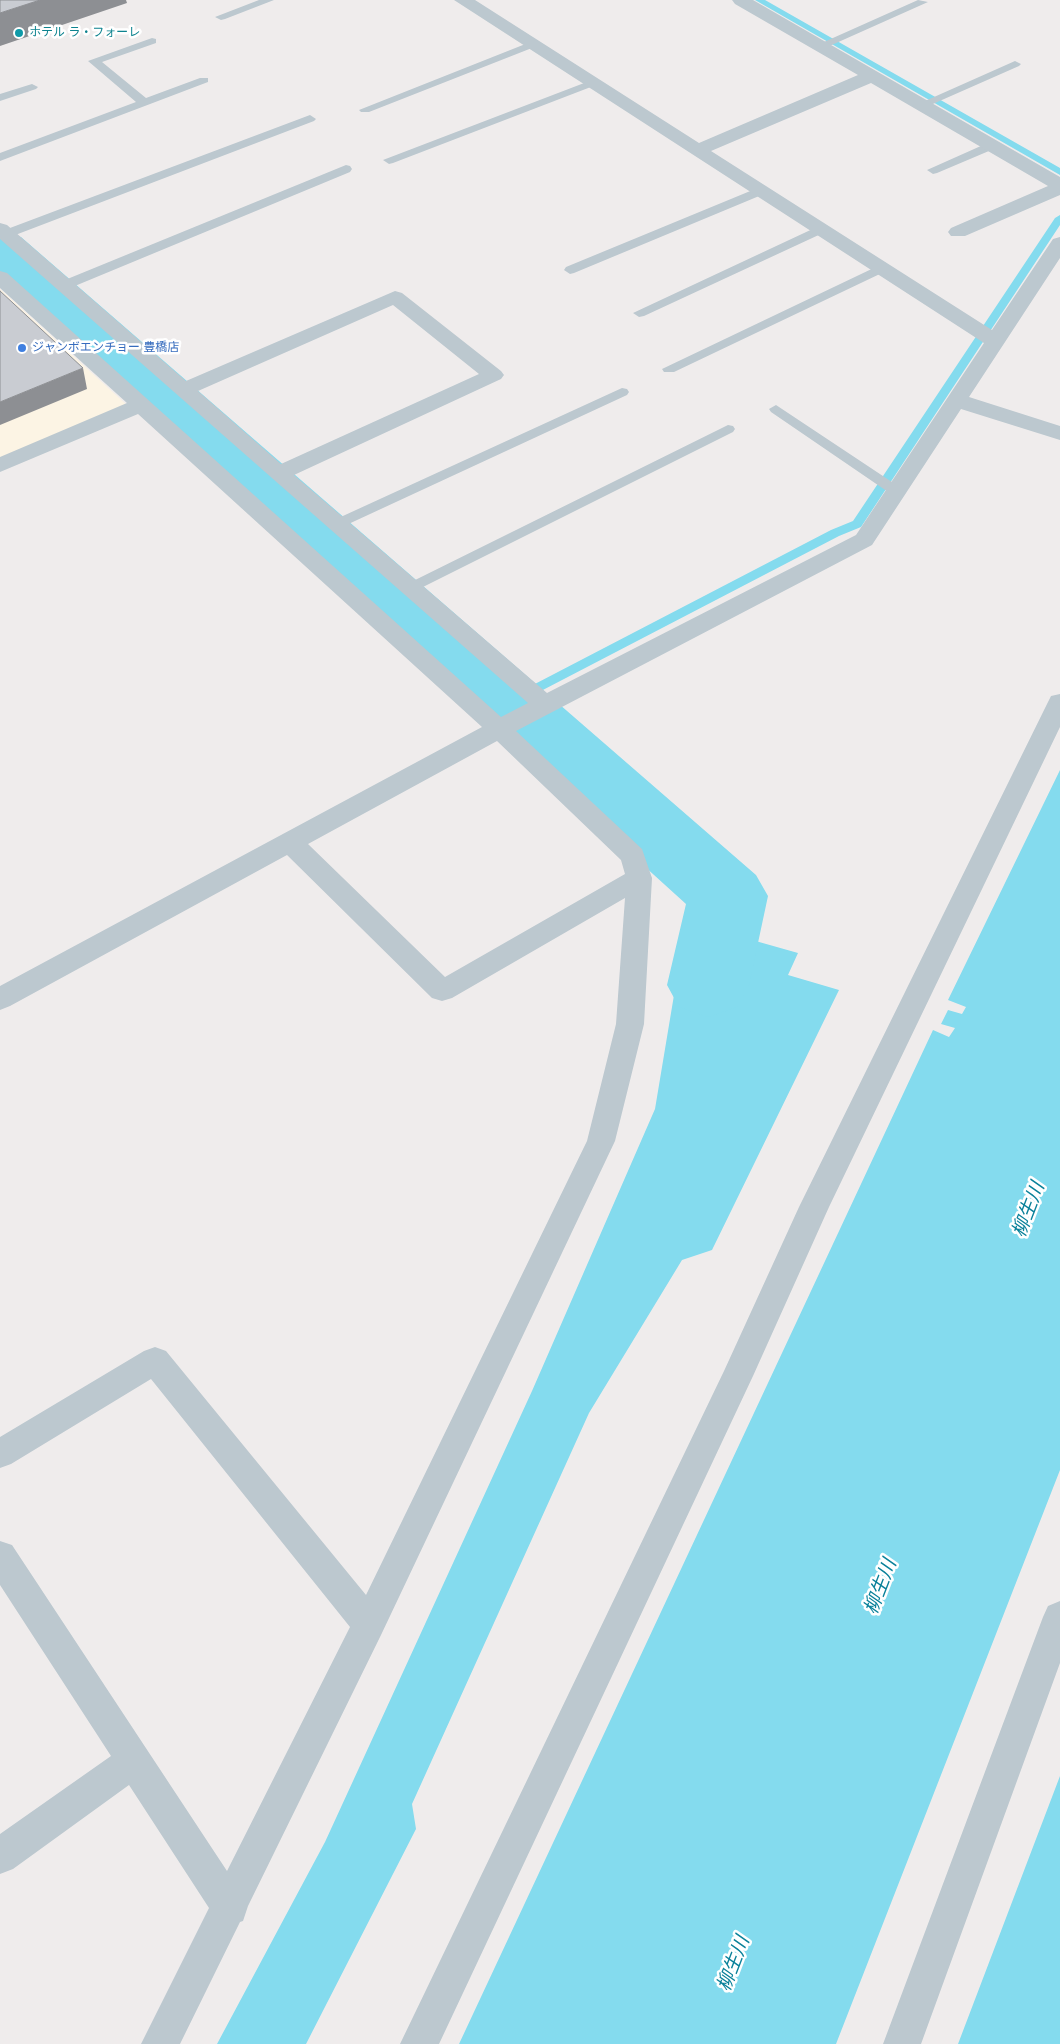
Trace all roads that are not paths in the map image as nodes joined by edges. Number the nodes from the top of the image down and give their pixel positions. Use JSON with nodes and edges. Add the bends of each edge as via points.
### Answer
{"nodes":[{"id":1,"x":269,"y":0,"type":"edge"},
{"id":2,"x":463,"y":0,"type":"edge"},
{"id":3,"x":741,"y":0,"type":"edge"},
{"id":4,"x":923,"y":2,"type":"dead end"},
{"id":5,"x":221,"y":17,"type":"dead end"},
{"id":6,"x":152,"y":41,"type":"dead end"},
{"id":7,"x":533,"y":44,"type":"junction"},
{"id":8,"x":822,"y":46,"type":"junction"},
{"id":9,"x":1015,"y":64,"type":"dead end"},
{"id":10,"x":872,"y":76,"type":"junction"},
{"id":11,"x":204,"y":80,"type":"dead end"},
{"id":12,"x":592,"y":83,"type":"junction"},
{"id":13,"x":32,"y":87,"type":"dead end"},
{"id":14,"x":0,"y":98,"type":"edge"},
{"id":15,"x":144,"y":102,"type":"junction"},
{"id":16,"x":923,"y":105,"type":"junction"},
{"id":17,"x":365,"y":110,"type":"dead end"},
{"id":18,"x":310,"y":119,"type":"dead end"},
{"id":19,"x":992,"y":145,"type":"junction"},
{"id":20,"x":698,"y":150,"type":"junction"},
{"id":21,"x":0,"y":157,"type":"edge"},
{"id":22,"x":389,"y":160,"type":"dead end"},
{"id":23,"x":346,"y":169,"type":"dead end"},
{"id":24,"x":934,"y":170,"type":"dead end"},
{"id":25,"x":1060,"y":186,"type":"edge"},
{"id":26,"x":760,"y":191,"type":"junction"},
{"id":27,"x":819,"y":230,"type":"junction"},
{"id":28,"x":3,"y":232,"type":"edge"},
{"id":29,"x":958,"y":232,"type":"dead end"},
{"id":30,"x":1060,"y":243,"type":"edge"},
{"id":31,"x":880,"y":269,"type":"junction"},
{"id":32,"x":570,"y":270,"type":"dead end"},
{"id":33,"x":0,"y":277,"type":"edge"},
{"id":34,"x":65,"y":284,"type":"junction"},
{"id":35,"x":639,"y":313,"type":"dead end"},
{"id":36,"x":995,"y":341,"type":"junction"},
{"id":37,"x":669,"y":369,"type":"dead end"},
{"id":38,"x":182,"y":390,"type":"junction"},
{"id":39,"x":622,"y":392,"type":"dead end"},
{"id":40,"x":956,"y":400,"type":"junction"},
{"id":41,"x":141,"y":405,"type":"junction"},
{"id":42,"x":776,"y":409,"type":"dead end"},
{"id":43,"x":728,"y":430,"type":"dead end"},
{"id":44,"x":1060,"y":433,"type":"edge"},
{"id":45,"x":0,"y":465,"type":"edge"},
{"id":46,"x":278,"y":473,"type":"junction"},
{"id":47,"x":895,"y":490,"type":"junction"},
{"id":48,"x":338,"y":524,"type":"junction"},
{"id":49,"x":410,"y":588,"type":"junction"},
{"id":50,"x":1060,"y":702,"type":"edge"},
{"id":51,"x":541,"y":705,"type":"junction"},
{"id":52,"x":505,"y":726,"type":"junction"},
{"id":53,"x":290,"y":842,"type":"junction"},
{"id":54,"x":639,"y":878,"type":"junction"},
{"id":55,"x":0,"y":999,"type":"edge"},
{"id":56,"x":0,"y":1454,"type":"edge"},
{"id":57,"x":0,"y":1556,"type":"edge"},
{"id":58,"x":1060,"y":1617,"type":"edge"},
{"id":59,"x":369,"y":1624,"type":"junction"},
{"id":60,"x":134,"y":1761,"type":"junction"},
{"id":61,"x":0,"y":1856,"type":"edge"},
{"id":62,"x":230,"y":1908,"type":"junction"},
{"id":63,"x":160,"y":2044,"type":"edge"},
{"id":64,"x":418,"y":2044,"type":"edge"},
{"id":65,"x":902,"y":2044,"type":"edge"}],
"edges":[{"from":1,"to":5,"type":"lane"},
{"from":2,"to":7,"type":"street"},
{"from":3,"to":8,"type":"street"},
{"from":4,"to":8,"type":"lane"},
{"from":6,"to":15,"type":"lane","via":[[94,61]]},
{"from":7,"to":12,"type":"street"},
{"from":7,"to":17,"type":"lane"},
{"from":8,"to":10,"type":"street"},
{"from":9,"to":16,"type":"lane"},
{"from":10,"to":16,"type":"street"},
{"from":10,"to":20,"type":"street"},
{"from":11,"to":15,"type":"lane"},
{"from":12,"to":20,"type":"street"},
{"from":12,"to":22,"type":"lane"},
{"from":13,"to":14,"type":"lane"},
{"from":15,"to":21,"type":"lane"},
{"from":16,"to":19,"type":"street"},
{"from":18,"to":28,"type":"lane"},
{"from":19,"to":24,"type":"lane"},
{"from":19,"to":25,"type":"street"},
{"from":20,"to":26,"type":"street"},
{"from":23,"to":34,"type":"lane"},
{"from":25,"to":29,"type":"street"},
{"from":26,"to":27,"type":"street"},
{"from":26,"to":32,"type":"lane"},
{"from":27,"to":31,"type":"street"},
{"from":27,"to":35,"type":"lane"},
{"from":28,"to":34,"type":"street"},
{"from":30,"to":36,"type":"street"},
{"from":31,"to":36,"type":"street"},
{"from":31,"to":37,"type":"lane"},
{"from":33,"to":41,"type":"street"},
{"from":34,"to":38,"type":"street"},
{"from":36,"to":40,"type":"street"},
{"from":38,"to":46,"type":"street"},
{"from":38,"to":46,"type":"street","via":[[395,297],[494,375]]},
{"from":39,"to":48,"type":"lane"},
{"from":40,"to":44,"type":"street"},
{"from":40,"to":47,"type":"street"},
{"from":41,"to":45,"type":"street"},
{"from":41,"to":52,"type":"street"},
{"from":42,"to":47,"type":"lane"},
{"from":43,"to":49,"type":"lane"},
{"from":46,"to":48,"type":"street"},
{"from":47,"to":51,"type":"street","via":[[864,540]]},
{"from":48,"to":49,"type":"street"},
{"from":49,"to":51,"type":"street"},
{"from":50,"to":64,"type":"street","via":[[814,1207],[737,1376]]},
{"from":51,"to":52,"type":"street"},
{"from":52,"to":53,"type":"street"},
{"from":52,"to":54,"type":"street","via":[[633,856]]},
{"from":53,"to":54,"type":"street","via":[[442,991]]},
{"from":53,"to":55,"type":"street"},
{"from":54,"to":59,"type":"street","via":[[630,1024],[601,1141]]},
{"from":56,"to":59,"type":"street","via":[[154,1361]]},
{"from":57,"to":60,"type":"street"},
{"from":58,"to":65,"type":"street"},
{"from":59,"to":62,"type":"street"},
{"from":60,"to":61,"type":"street"},
{"from":60,"to":62,"type":"street"},
{"from":62,"to":63,"type":"street"}]}
